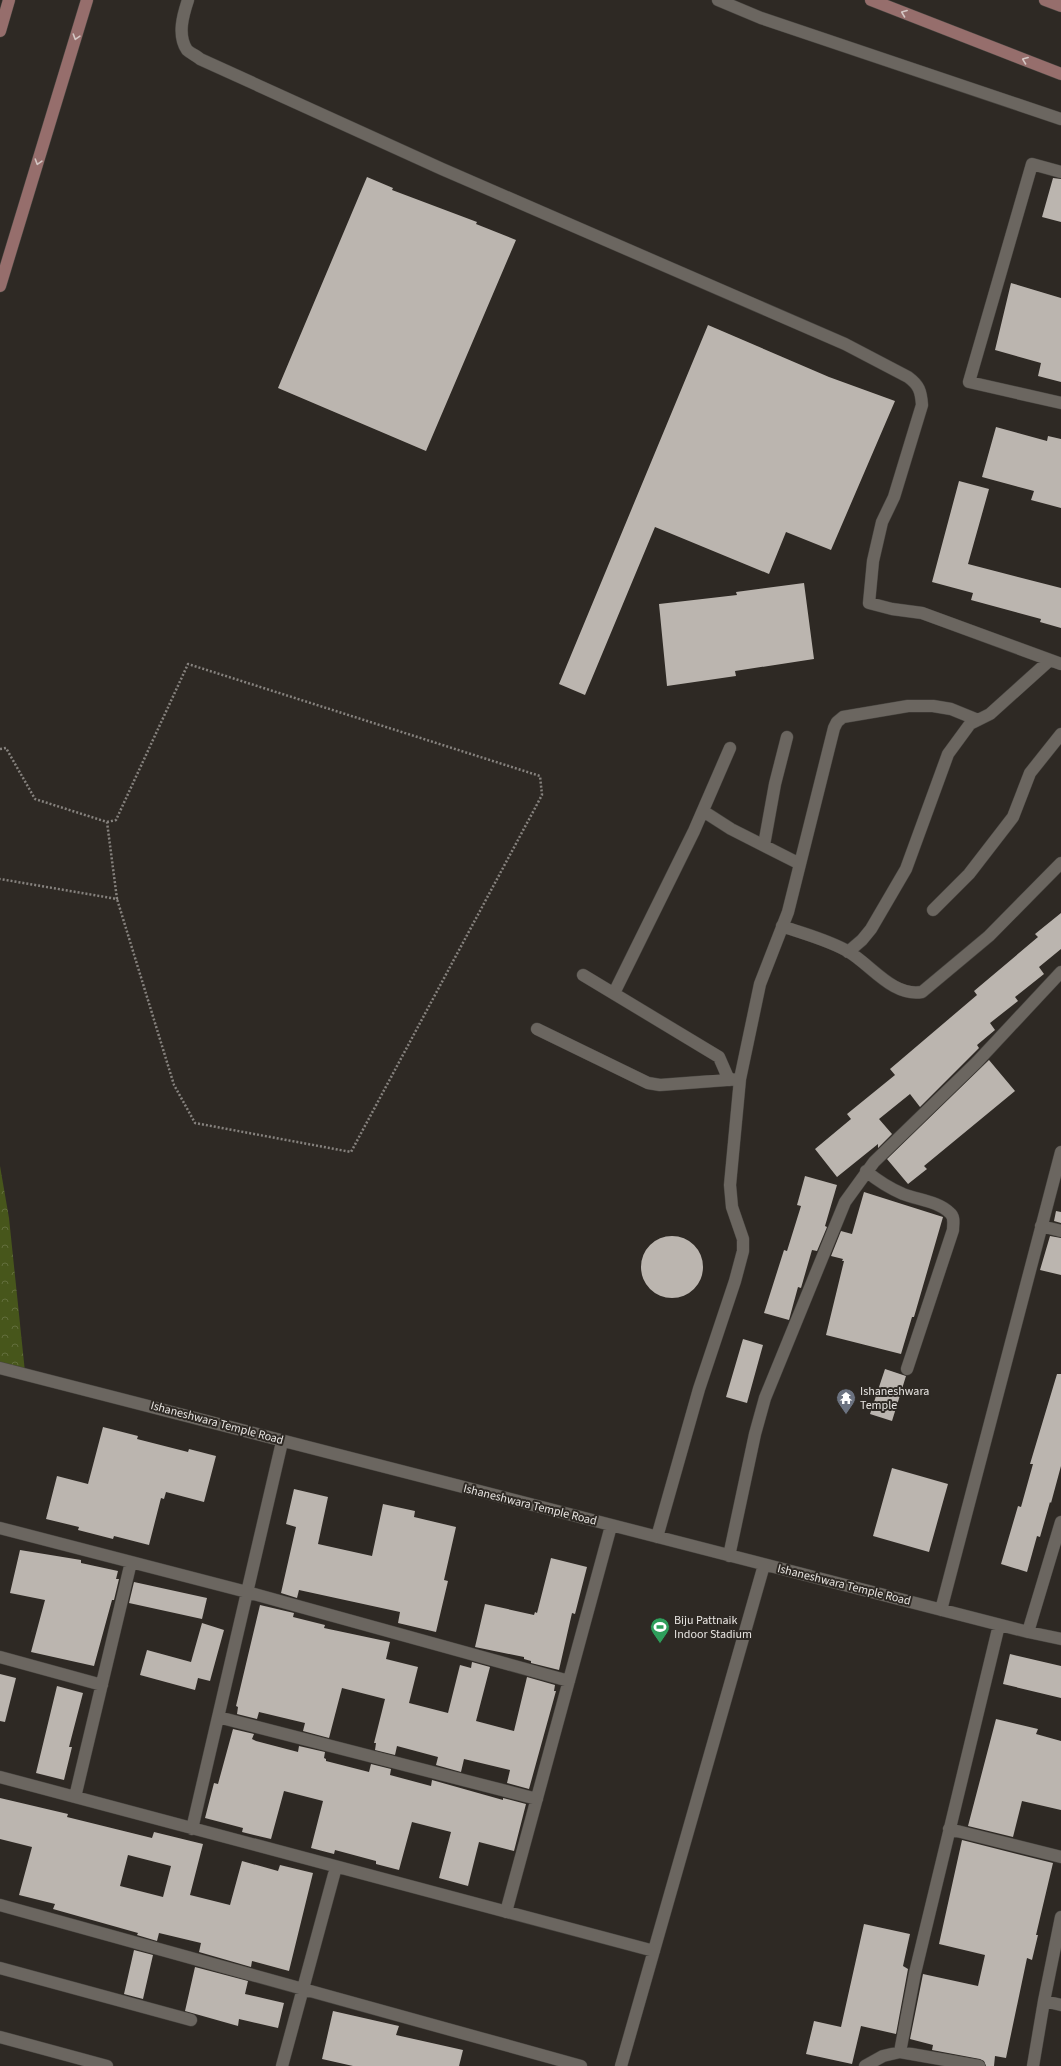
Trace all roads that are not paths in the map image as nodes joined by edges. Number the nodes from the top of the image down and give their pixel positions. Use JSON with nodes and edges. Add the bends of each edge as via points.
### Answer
{"nodes":[{"id":1,"x":9,"y":0,"type":"edge"},
{"id":2,"x":87,"y":0,"type":"edge"},
{"id":3,"x":188,"y":0,"type":"edge"},
{"id":4,"x":718,"y":0,"type":"edge"},
{"id":5,"x":871,"y":0,"type":"edge"},
{"id":6,"x":1045,"y":0,"type":"edge"},
{"id":7,"x":1061,"y":6,"type":"edge"},
{"id":8,"x":0,"y":31,"type":"edge"},
{"id":9,"x":1061,"y":74,"type":"edge"},
{"id":10,"x":1061,"y":119,"type":"edge"},
{"id":11,"x":1061,"y":172,"type":"edge"},
{"id":12,"x":0,"y":286,"type":"edge"},
{"id":13,"x":1061,"y":403,"type":"edge"},
{"id":14,"x":1056,"y":662,"type":"edge"},
{"id":15,"x":978,"y":720,"type":"junction"},
{"id":16,"x":1061,"y":734,"type":"edge"},
{"id":17,"x":787,"y":737,"type":"dead end"},
{"id":18,"x":730,"y":748,"type":"dead end"},
{"id":19,"x":703,"y":811,"type":"junction"},
{"id":20,"x":764,"y":846,"type":"junction"},
{"id":21,"x":1061,"y":863,"type":"edge"},
{"id":22,"x":800,"y":864,"type":"junction"},
{"id":23,"x":933,"y":910,"type":"dead end"},
{"id":24,"x":782,"y":926,"type":"junction"},
{"id":25,"x":848,"y":952,"type":"junction"},
{"id":26,"x":1061,"y":972,"type":"edge"},
{"id":27,"x":583,"y":975,"type":"dead end"},
{"id":28,"x":614,"y":993,"type":"junction"},
{"id":29,"x":537,"y":1028,"type":"dead end"},
{"id":30,"x":735,"y":1079,"type":"junction"},
{"id":31,"x":1061,"y":1152,"type":"edge"},
{"id":32,"x":866,"y":1171,"type":"junction"},
{"id":33,"x":1041,"y":1226,"type":"junction"},
{"id":34,"x":1061,"y":1231,"type":"edge"},
{"id":35,"x":0,"y":1368,"type":"edge"},
{"id":36,"x":907,"y":1369,"type":"dead end"},
{"id":37,"x":282,"y":1442,"type":"junction"},
{"id":38,"x":1061,"y":1522,"type":"edge"},
{"id":39,"x":611,"y":1526,"type":"junction"},
{"id":40,"x":0,"y":1528,"type":"edge"},
{"id":41,"x":657,"y":1538,"type":"junction"},
{"id":42,"x":729,"y":1556,"type":"junction"},
{"id":43,"x":131,"y":1562,"type":"junction"},
{"id":44,"x":764,"y":1565,"type":"junction"},
{"id":45,"x":247,"y":1592,"type":"junction"},
{"id":46,"x":940,"y":1610,"type":"junction"},
{"id":47,"x":999,"y":1625,"type":"junction"},
{"id":48,"x":1028,"y":1632,"type":"junction"},
{"id":49,"x":1061,"y":1639,"type":"edge"},
{"id":50,"x":0,"y":1656,"type":"edge"},
{"id":51,"x":569,"y":1681,"type":"junction"},
{"id":52,"x":102,"y":1685,"type":"junction"},
{"id":53,"x":218,"y":1717,"type":"junction"},
{"id":54,"x":0,"y":1777,"type":"edge"},
{"id":55,"x":75,"y":1797,"type":"junction"},
{"id":56,"x":537,"y":1799,"type":"junction"},
{"id":57,"x":192,"y":1829,"type":"junction"},
{"id":58,"x":949,"y":1829,"type":"junction"},
{"id":59,"x":1061,"y":1857,"type":"edge"},
{"id":60,"x":336,"y":1867,"type":"junction"},
{"id":61,"x":0,"y":1905,"type":"edge"},
{"id":62,"x":506,"y":1912,"type":"junction"},
{"id":63,"x":1061,"y":1917,"type":"edge"},
{"id":64,"x":654,"y":1951,"type":"junction"},
{"id":65,"x":0,"y":1968,"type":"edge"},
{"id":66,"x":303,"y":1989,"type":"junction"},
{"id":67,"x":1044,"y":2001,"type":"junction"},
{"id":68,"x":1061,"y":2006,"type":"edge"},
{"id":69,"x":191,"y":2020,"type":"dead end"},
{"id":70,"x":0,"y":2037,"type":"edge"},
{"id":71,"x":900,"y":2052,"type":"junction"},
{"id":72,"x":107,"y":2066,"type":"edge"},
{"id":73,"x":282,"y":2066,"type":"edge"},
{"id":74,"x":581,"y":2066,"type":"edge"},
{"id":75,"x":621,"y":2066,"type":"edge"},
{"id":76,"x":865,"y":2066,"type":"edge"},
{"id":77,"x":979,"y":2066,"type":"edge"},
{"id":78,"x":1033,"y":2066,"type":"edge"}],
"edges":[{"from":1,"to":8,"type":"street"},
{"from":2,"to":12,"type":"street","one_way":true},
{"from":3,"to":14,"type":"street","via":[[182,20],[182,37],[188,50],[200,59],[442,169],[845,344],[918,384],[922,405],[894,497],[882,522],[873,561],[869,603],[892,609],[922,612]]},
{"from":4,"to":10,"type":"street","via":[[761,18]]},
{"from":9,"to":5,"type":"street","one_way":true},
{"from":6,"to":7,"type":"street"},
{"from":11,"to":13,"type":"street","via":[[1032,164],[969,382]]},
{"from":14,"to":15,"type":"street","via":[[990,714]]},
{"from":15,"to":22,"type":"street","via":[[951,709],[908,706],[843,717],[834,728]]},
{"from":15,"to":25,"type":"street","via":[[970,724],[948,754],[906,869],[871,929]]},
{"from":16,"to":23,"type":"street","via":[[1030,773],[1013,817],[970,874]]},
{"from":17,"to":20,"type":"street","via":[[775,784]]},
{"from":18,"to":19,"type":"street"},
{"from":19,"to":20,"type":"street"},
{"from":19,"to":28,"type":"street"},
{"from":20,"to":22,"type":"street"},
{"from":21,"to":25,"type":"street","via":[[989,936],[922,992],[911,994],[899,990]]},
{"from":22,"to":24,"type":"street"},
{"from":24,"to":25,"type":"street"},
{"from":24,"to":30,"type":"street","via":[[760,984]]},
{"from":26,"to":32,"type":"street","via":[[977,1062]]},
{"from":27,"to":28,"type":"street"},
{"from":28,"to":30,"type":"street","via":[[719,1057]]},
{"from":29,"to":30,"type":"street","via":[[648,1083],[660,1085]]},
{"from":30,"to":41,"type":"street","via":[[730,1185],[732,1207],[743,1239],[743,1250],[699,1389]]},
{"from":31,"to":33,"type":"street"},
{"from":32,"to":36,"type":"street","via":[[882,1184],[903,1194],[938,1205],[951,1213],[954,1220],[953,1230]]},
{"from":32,"to":42,"type":"street","via":[[845,1202],[766,1398],[755,1434]]},
{"from":33,"to":34,"type":"street"},
{"from":33,"to":46,"type":"street"},
{"from":35,"to":37,"type":"street","name":"Ishaneshwara Temple Road","via":[[144,1403]]},
{"from":37,"to":39,"type":"street","name":"Ishaneshwara Temple Road"},
{"from":37,"to":45,"type":"street"},
{"from":38,"to":48,"type":"street"},
{"from":39,"to":41,"type":"street","name":"Ishaneshwara Temple Road"},
{"from":39,"to":51,"type":"street"},
{"from":40,"to":43,"type":"street"},
{"from":41,"to":42,"type":"street","name":"Ishaneshwara Temple Road"},
{"from":42,"to":44,"type":"street","name":"Ishaneshwara Temple Road"},
{"from":43,"to":45,"type":"street"},
{"from":43,"to":52,"type":"street"},
{"from":44,"to":46,"type":"street","name":"Ishaneshwara Temple Road"},
{"from":44,"to":64,"type":"street"},
{"from":45,"to":51,"type":"street"},
{"from":45,"to":53,"type":"street"},
{"from":46,"to":47,"type":"street","name":"Ishaneshwara Temple Road"},
{"from":47,"to":48,"type":"street","name":"Ishaneshwara Temple Road"},
{"from":47,"to":58,"type":"street"},
{"from":48,"to":49,"type":"street","name":"Ishaneshwara Temple Road"},
{"from":50,"to":52,"type":"street"},
{"from":51,"to":56,"type":"street"},
{"from":52,"to":55,"type":"street"},
{"from":53,"to":56,"type":"street"},
{"from":53,"to":57,"type":"street"},
{"from":54,"to":55,"type":"street"},
{"from":55,"to":57,"type":"street"},
{"from":56,"to":62,"type":"street"},
{"from":57,"to":60,"type":"street"},
{"from":58,"to":59,"type":"street"},
{"from":58,"to":71,"type":"street","via":[[915,1973]]},
{"from":60,"to":62,"type":"street"},
{"from":60,"to":66,"type":"street"},
{"from":61,"to":66,"type":"street"},
{"from":62,"to":64,"type":"street"},
{"from":63,"to":67,"type":"street"},
{"from":64,"to":75,"type":"street"},
{"from":65,"to":69,"type":"street"},
{"from":66,"to":73,"type":"street"},
{"from":66,"to":74,"type":"street"},
{"from":67,"to":68,"type":"street"},
{"from":67,"to":78,"type":"street"},
{"from":70,"to":72,"type":"street"},
{"from":71,"to":76,"type":"street","via":[[882,2056]]},
{"from":71,"to":77,"type":"street"}]}
